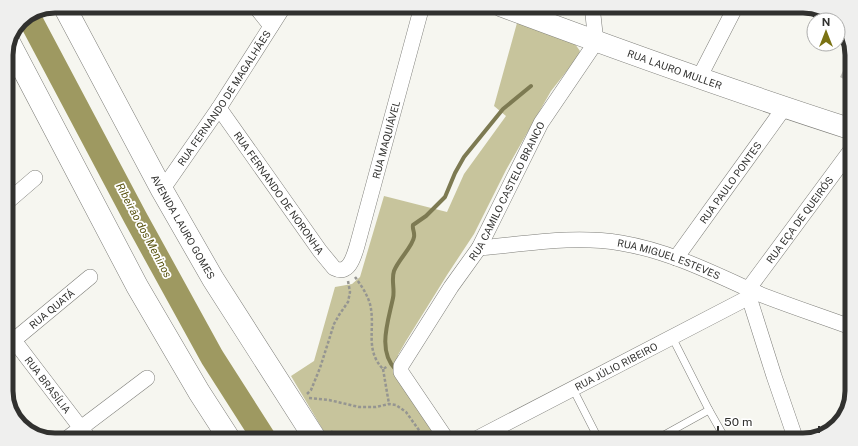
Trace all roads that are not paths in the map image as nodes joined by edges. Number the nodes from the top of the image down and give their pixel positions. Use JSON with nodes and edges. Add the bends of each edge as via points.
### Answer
{"nodes":[{"id":1,"x":68,"y":13,"type":"edge"},
{"id":2,"x":261,"y":13,"type":"edge"},
{"id":3,"x":279,"y":13,"type":"edge"},
{"id":4,"x":420,"y":13,"type":"edge"},
{"id":5,"x":519,"y":13,"type":"edge"},
{"id":6,"x":593,"y":13,"type":"edge"},
{"id":7,"x":732,"y":13,"type":"edge"},
{"id":8,"x":271,"y":26,"type":"junction"},
{"id":9,"x":596,"y":42,"type":"junction"},
{"id":10,"x":13,"y":50,"type":"edge"},
{"id":11,"x":699,"y":78,"type":"junction"},
{"id":12,"x":13,"y":82,"type":"edge"},
{"id":13,"x":219,"y":108,"type":"junction"},
{"id":14,"x":784,"y":108,"type":"junction"},
{"id":15,"x":845,"y":127,"type":"edge"},
{"id":16,"x":845,"y":157,"type":"edge"},
{"id":17,"x":35,"y":178,"type":"dead end"},
{"id":18,"x":162,"y":190,"type":"junction"},
{"id":19,"x":13,"y":197,"type":"edge"},
{"id":20,"x":479,"y":248,"type":"junction"},
{"id":21,"x":676,"y":258,"type":"junction"},
{"id":22,"x":346,"y":268,"type":"joint"},
{"id":23,"x":90,"y":277,"type":"dead end"},
{"id":24,"x":752,"y":293,"type":"junction"},
{"id":25,"x":845,"y":325,"type":"edge"},
{"id":26,"x":13,"y":333,"type":"edge"},
{"id":27,"x":672,"y":337,"type":"junction"},
{"id":28,"x":13,"y":339,"type":"edge"},
{"id":29,"x":147,"y":378,"type":"dead end"},
{"id":30,"x":573,"y":389,"type":"junction"},
{"id":31,"x":709,"y":410,"type":"junction"},
{"id":32,"x":84,"y":433,"type":"edge"},
{"id":33,"x":86,"y":433,"type":"edge"},
{"id":34,"x":208,"y":433,"type":"edge"},
{"id":35,"x":225,"y":433,"type":"edge"},
{"id":36,"x":312,"y":433,"type":"edge"},
{"id":37,"x":442,"y":433,"type":"edge"},
{"id":38,"x":488,"y":433,"type":"edge"},
{"id":39,"x":595,"y":433,"type":"edge"},
{"id":40,"x":668,"y":433,"type":"edge"},
{"id":41,"x":722,"y":433,"type":"edge"},
{"id":42,"x":794,"y":433,"type":"edge"}],
"edges":[{"from":1,"to":18,"type":"main road","name":"AVENIDA LAURO GOMES"},
{"from":2,"to":8,"type":"street"},
{"from":3,"to":8,"type":"street","name":"RUA FERNANDO DE MAGALHÃES"},
{"from":4,"to":22,"type":"street","name":"RUA MAQUIÁVEL","via":[[357,246],[352,261]]},
{"from":5,"to":9,"type":"street","name":"RUA LAURO MULLER"},
{"from":6,"to":9,"type":"street"},
{"from":7,"to":11,"type":"street"},
{"from":8,"to":13,"type":"street","name":"RUA FERNANDO DE MAGALHÃES"},
{"from":9,"to":11,"type":"street","name":"RUA LAURO MULLER"},
{"from":9,"to":20,"type":"street","name":"RUA CAMILO CASTELO BRANCO","via":[[541,123]]},
{"from":10,"to":35,"type":"main road","via":[[140,293],[198,392]]},
{"from":11,"to":14,"type":"street","name":"RUA LAURO MULLER"},
{"from":12,"to":34,"type":"main road","via":[[124,293]]},
{"from":13,"to":18,"type":"street","name":"RUA FERNANDO DE MAGALHÃES"},
{"from":13,"to":22,"type":"street","name":"RUA FERNANDO DE NORONHA","via":[[320,251],[334,268]]},
{"from":14,"to":15,"type":"street","name":"RUA LAURO MULLER"},
{"from":14,"to":21,"type":"street","name":"RUA PAULO PONTES"},
{"from":16,"to":24,"type":"street","name":"RUA EÇA DE QUEIRÓS"},
{"from":17,"to":19,"type":"street"},
{"from":18,"to":36,"type":"main road","name":"AVENIDA LAURO GOMES","via":[[213,279]]},
{"from":20,"to":21,"type":"street","name":"RUA MIGUEL ESTEVES","via":[[575,240],[620,243]]},
{"from":20,"to":37,"type":"street","name":"RUA CAMILO CASTELO BRANCO","via":[[401,366],[401,372]]},
{"from":21,"to":24,"type":"street","name":"RUA MIGUEL ESTEVES"},
{"from":23,"to":26,"type":"street","name":"RUA QUATÁ"},
{"from":24,"to":25,"type":"street","name":"RUA MIGUEL ESTEVES"},
{"from":24,"to":27,"type":"street","name":"RUA JÚLIO RIBEIRO"},
{"from":24,"to":42,"type":"street","via":[[776,383]]},
{"from":27,"to":30,"type":"street","name":"RUA JÚLIO RIBEIRO"},
{"from":27,"to":31,"type":"lane"},
{"from":28,"to":32,"type":"street","name":"RUA BRASÍLIA"},
{"from":29,"to":33,"type":"street"},
{"from":30,"to":38,"type":"street","name":"RUA JÚLIO RIBEIRO"},
{"from":30,"to":39,"type":"lane"},
{"from":31,"to":40,"type":"lane"},
{"from":31,"to":41,"type":"lane"}]}
